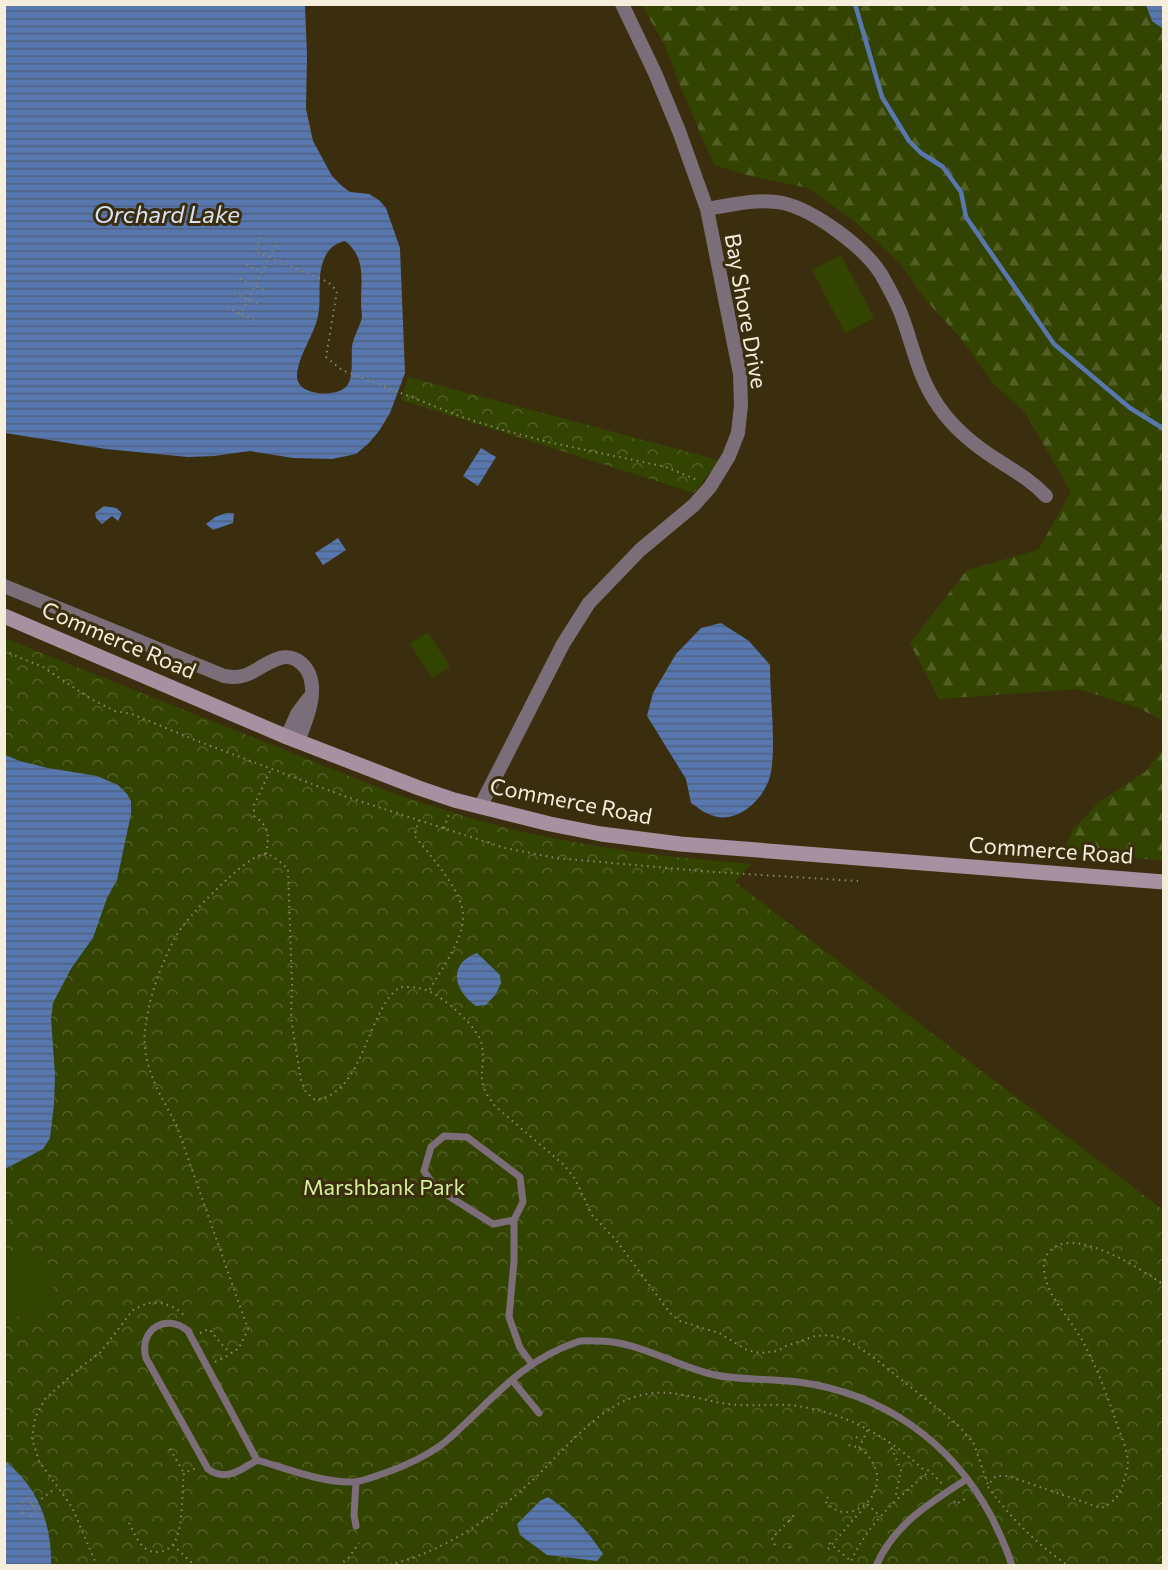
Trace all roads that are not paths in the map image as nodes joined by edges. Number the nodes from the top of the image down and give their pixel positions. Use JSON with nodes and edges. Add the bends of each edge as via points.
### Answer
{"nodes":[{"id":1,"x":622,"y":4,"type":"edge"},
{"id":2,"x":707,"y":209,"type":"junction"},
{"id":3,"x":1046,"y":496,"type":"dead end"},
{"id":4,"x":4,"y":586,"type":"edge"},
{"id":5,"x":4,"y":615,"type":"edge"},
{"id":6,"x":293,"y":739,"type":"junction"},
{"id":7,"x":480,"y":807,"type":"junction"},
{"id":8,"x":1164,"y":882,"type":"edge"},
{"id":9,"x":514,"y":1220,"type":"junction"},
{"id":10,"x":532,"y":1364,"type":"junction"},
{"id":11,"x":512,"y":1380,"type":"junction"},
{"id":12,"x":539,"y":1413,"type":"dead end"},
{"id":13,"x":257,"y":1460,"type":"junction"},
{"id":14,"x":967,"y":1479,"type":"junction"},
{"id":15,"x":356,"y":1482,"type":"junction"},
{"id":16,"x":356,"y":1526,"type":"dead end"},
{"id":17,"x":876,"y":1566,"type":"edge"},
{"id":18,"x":1012,"y":1566,"type":"edge"}],
"edges":[{"from":1,"to":2,"type":"street","name":"Bay Shore Drive","via":[[655,73]]},
{"from":2,"to":3,"type":"street","via":[[752,201],[782,203],[837,230],[880,273],[903,317],[926,388],[953,426]]},
{"from":2,"to":7,"type":"street","name":"Bay Shore Drive","via":[[740,374],[738,433],[710,487],[640,550],[590,603],[563,644]]},
{"from":4,"to":6,"type":"street","via":[[224,676],[241,677],[278,659],[294,658],[308,672],[312,694],[297,714]]},
{"from":5,"to":6,"type":"main road","name":"Commerce Road"},
{"from":6,"to":7,"type":"main road","name":"Commerce Road","via":[[385,776]]},
{"from":7,"to":8,"type":"main road","name":"Commerce Road","via":[[575,829],[680,844]]},
{"from":9,"to":9,"type":"lane","via":[[523,1202],[520,1177],[467,1137],[444,1136],[430,1147],[424,1171],[436,1188],[493,1224]]},
{"from":9,"to":10,"type":"lane","via":[[509,1317],[520,1348]]},
{"from":10,"to":11,"type":"lane"},
{"from":10,"to":14,"type":"lane","via":[[580,1341],[614,1340],[721,1377],[832,1388],[902,1417],[936,1444]]},
{"from":11,"to":12,"type":"lane"},
{"from":11,"to":15,"type":"lane","via":[[443,1444],[410,1465]]},
{"from":13,"to":13,"type":"lane","via":[[192,1338],[182,1326],[172,1323],[151,1331],[145,1339],[146,1358],[208,1469],[225,1475]]},
{"from":13,"to":15,"type":"lane","via":[[327,1479]]},
{"from":14,"to":17,"type":"lane","via":[[913,1516],[890,1539]]},
{"from":14,"to":18,"type":"lane","via":[[1005,1543]]},
{"from":15,"to":16,"type":"lane"}]}
